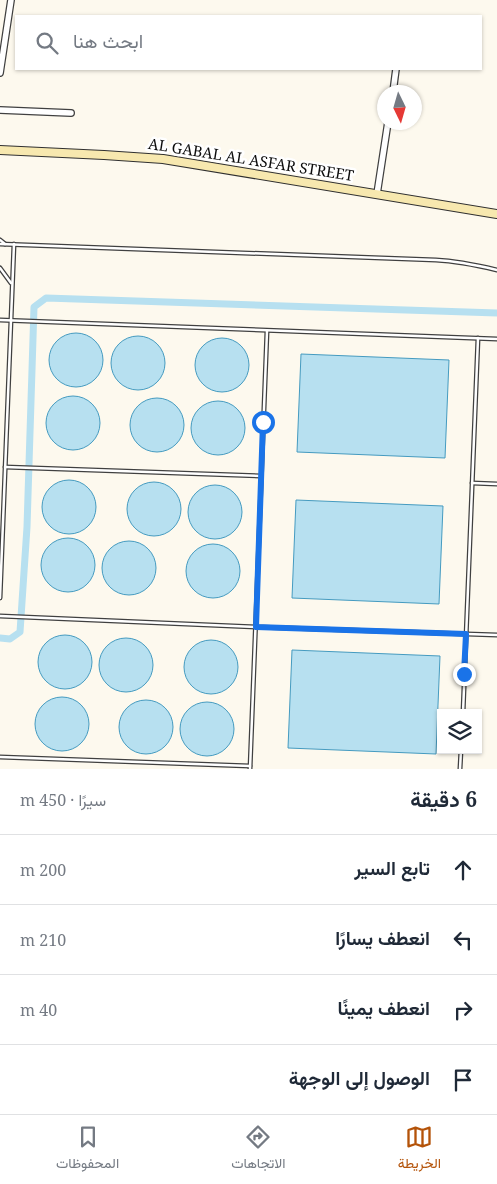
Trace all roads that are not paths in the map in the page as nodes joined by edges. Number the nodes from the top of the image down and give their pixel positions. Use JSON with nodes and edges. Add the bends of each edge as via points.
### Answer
{"nodes":[{"id":1,"x":11,"y":0,"type":"edge"},
{"id":2,"x":396,"y":70,"type":"edge"},
{"id":3,"x":0,"y":73,"type":"edge"},
{"id":4,"x":394,"y":85,"type":"edge"},
{"id":5,"x":0,"y":110,"type":"edge"},
{"id":6,"x":70,"y":113,"type":"dead end"},
{"id":7,"x":387,"y":130,"type":"edge"},
{"id":8,"x":0,"y":150,"type":"edge"},
{"id":9,"x":377,"y":194,"type":"junction"},
{"id":10,"x":497,"y":214,"type":"edge"},
{"id":11,"x":0,"y":240,"type":"edge"},
{"id":12,"x":0,"y":244,"type":"edge"},
{"id":13,"x":5,"y":244,"type":"junction"},
{"id":14,"x":14,"y":244,"type":"junction"},
{"id":15,"x":0,"y":268,"type":"edge"},
{"id":16,"x":497,"y":270,"type":"edge"},
{"id":17,"x":12,"y":284,"type":"junction"},
{"id":18,"x":0,"y":320,"type":"edge"},
{"id":19,"x":11,"y":321,"type":"junction"},
{"id":20,"x":266,"y":331,"type":"junction"},
{"id":21,"x":478,"y":338,"type":"junction"},
{"id":22,"x":497,"y":339,"type":"edge"},
{"id":23,"x":6,"y":467,"type":"junction"},
{"id":24,"x":261,"y":476,"type":"junction"},
{"id":25,"x":472,"y":483,"type":"junction"},
{"id":26,"x":497,"y":484,"type":"edge"},
{"id":27,"x":0,"y":598,"type":"edge"},
{"id":28,"x":0,"y":616,"type":"edge"},
{"id":29,"x":256,"y":627,"type":"junction"},
{"id":30,"x":466,"y":634,"type":"junction"},
{"id":31,"x":497,"y":635,"type":"edge"},
{"id":32,"x":463,"y":709,"type":"edge"},
{"id":33,"x":461,"y":754,"type":"edge"},
{"id":34,"x":0,"y":757,"type":"edge"},
{"id":35,"x":250,"y":767,"type":"edge"},
{"id":36,"x":460,"y":769,"type":"edge"}],
"edges":[{"from":1,"to":3,"type":"street"},
{"from":2,"to":4,"type":"street"},
{"from":5,"to":6,"type":"street"},
{"from":7,"to":9,"type":"street"},
{"from":8,"to":9,"type":"street","name":"AL GABAL AL ASFAR STREET","via":[[163,159]]},
{"from":9,"to":10,"type":"street","name":"AL GABAL AL ASFAR STREET"},
{"from":11,"to":13,"type":"lane"},
{"from":12,"to":13,"type":"lane"},
{"from":13,"to":14,"type":"lane"},
{"from":14,"to":16,"type":"lane","via":[[455,261]]},
{"from":14,"to":17,"type":"lane"},
{"from":15,"to":17,"type":"lane"},
{"from":17,"to":19,"type":"lane"},
{"from":18,"to":19,"type":"lane"},
{"from":19,"to":20,"type":"lane"},
{"from":19,"to":23,"type":"lane"},
{"from":20,"to":21,"type":"lane"},
{"from":20,"to":24,"type":"lane"},
{"from":21,"to":22,"type":"lane"},
{"from":21,"to":25,"type":"lane"},
{"from":23,"to":24,"type":"lane"},
{"from":23,"to":27,"type":"lane"},
{"from":24,"to":29,"type":"lane"},
{"from":25,"to":26,"type":"lane"},
{"from":25,"to":30,"type":"lane"},
{"from":28,"to":29,"type":"lane"},
{"from":29,"to":30,"type":"lane"},
{"from":29,"to":35,"type":"lane"},
{"from":30,"to":31,"type":"lane"},
{"from":30,"to":32,"type":"lane"},
{"from":33,"to":36,"type":"lane"},
{"from":34,"to":35,"type":"lane"}]}
